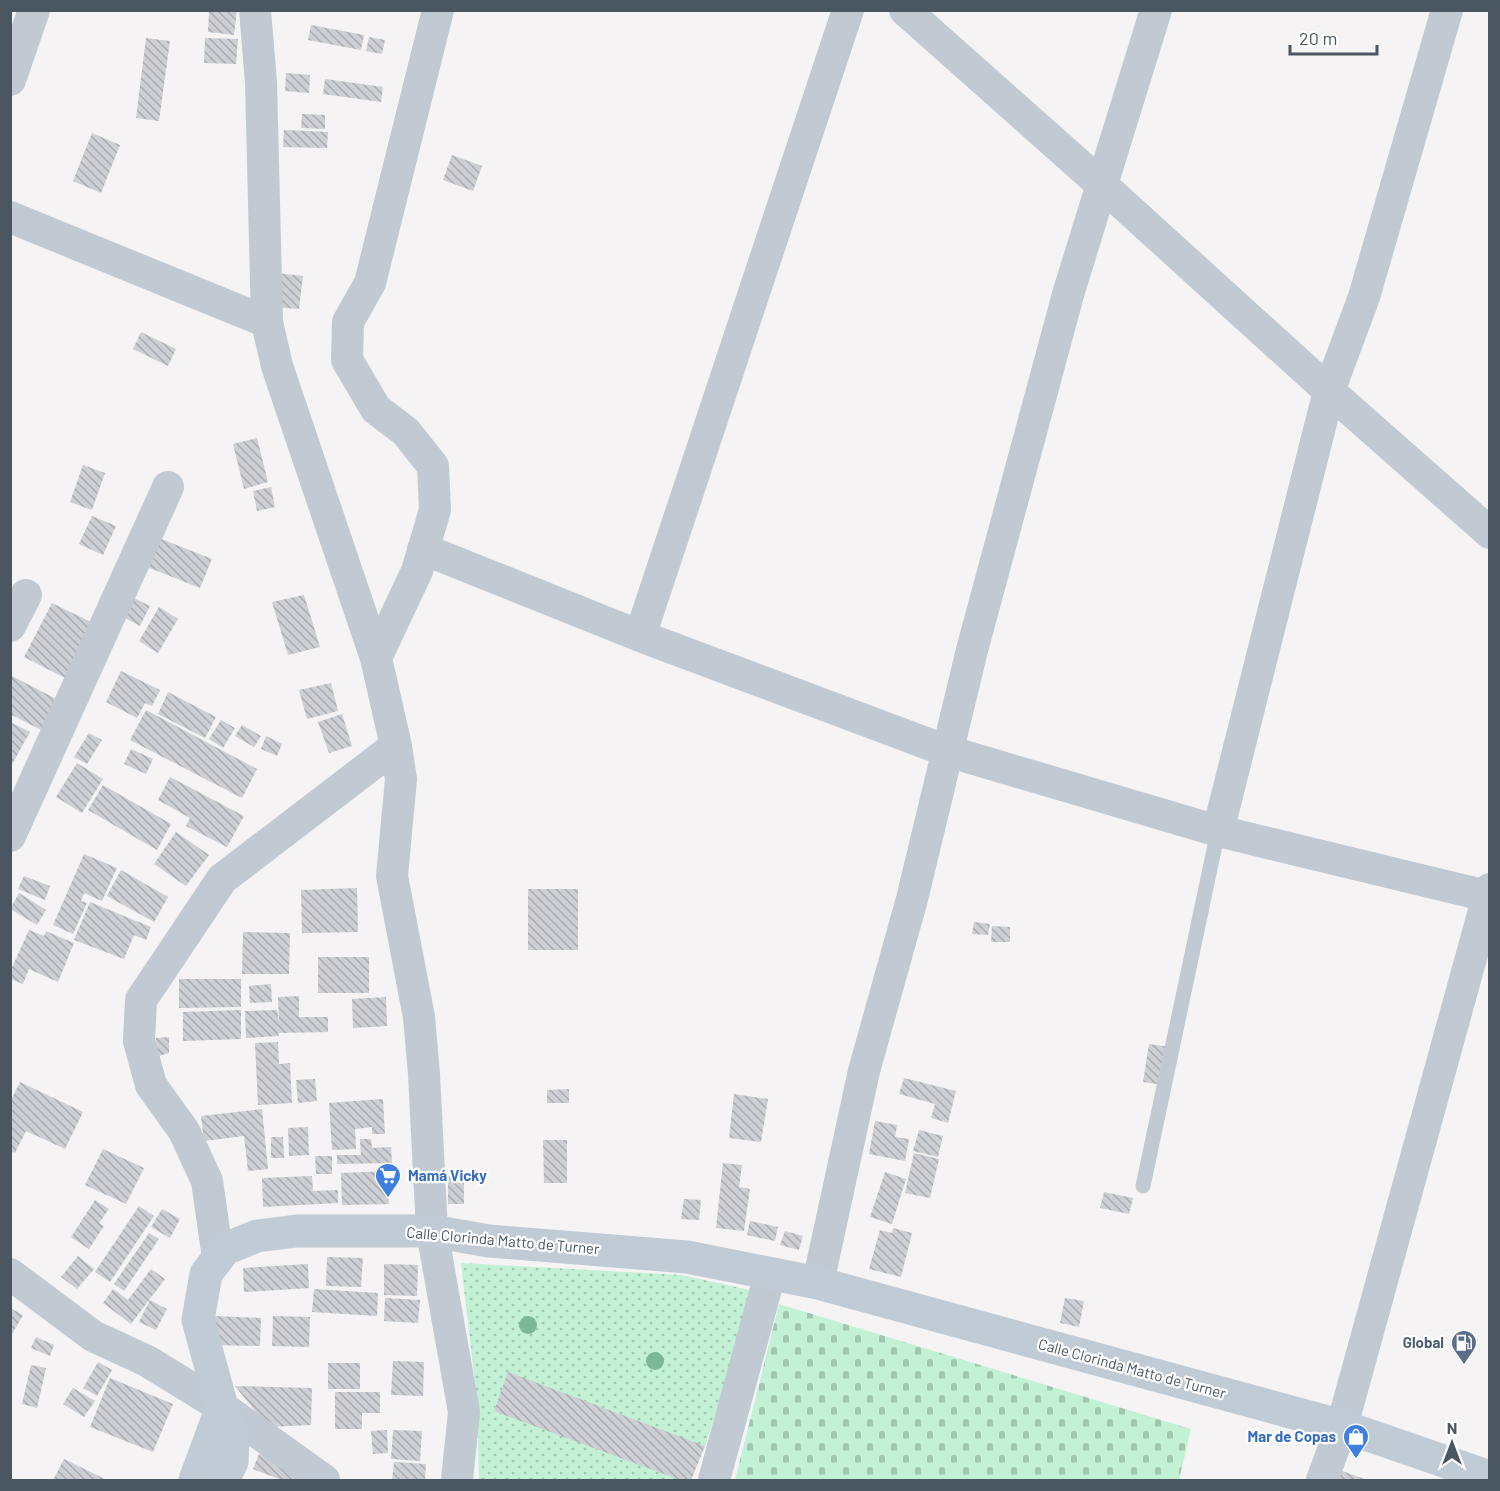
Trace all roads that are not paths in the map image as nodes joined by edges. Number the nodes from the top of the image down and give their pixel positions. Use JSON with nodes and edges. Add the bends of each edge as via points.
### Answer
{"nodes":[{"id":1,"x":34,"y":10,"type":"edge"},
{"id":2,"x":255,"y":10,"type":"edge"},
{"id":3,"x":438,"y":10,"type":"edge"},
{"id":4,"x":848,"y":10,"type":"edge"},
{"id":5,"x":905,"y":10,"type":"edge"},
{"id":6,"x":1155,"y":10,"type":"edge"},
{"id":7,"x":1447,"y":10,"type":"edge"},
{"id":8,"x":10,"y":80,"type":"edge"},
{"id":9,"x":1102,"y":185,"type":"junction"},
{"id":10,"x":10,"y":217,"type":"edge"},
{"id":11,"x":267,"y":322,"type":"junction"},
{"id":12,"x":1329,"y":391,"type":"junction"},
{"id":13,"x":168,"y":487,"type":"dead end"},
{"id":14,"x":1490,"y":533,"type":"edge"},
{"id":15,"x":423,"y":549,"type":"junction"},
{"id":16,"x":26,"y":595,"type":"dead end"},
{"id":17,"x":10,"y":626,"type":"edge"},
{"id":18,"x":640,"y":636,"type":"junction"},
{"id":19,"x":376,"y":658,"type":"junction"},
{"id":20,"x":396,"y":746,"type":"junction"},
{"id":21,"x":947,"y":751,"type":"junction"},
{"id":22,"x":1218,"y":831,"type":"junction"},
{"id":23,"x":10,"y":836,"type":"edge"},
{"id":24,"x":1488,"y":892,"type":"edge"},
{"id":25,"x":1143,"y":1186,"type":"dead end"},
{"id":26,"x":432,"y":1232,"type":"junction"},
{"id":27,"x":218,"y":1258,"type":"junction"},
{"id":28,"x":10,"y":1274,"type":"edge"},
{"id":29,"x":770,"y":1274,"type":"junction"},
{"id":30,"x":818,"y":1283,"type":"junction"},
{"id":31,"x":222,"y":1407,"type":"junction"},
{"id":32,"x":1342,"y":1426,"type":"junction"},
{"id":33,"x":1490,"y":1477,"type":"edge"},
{"id":34,"x":195,"y":1480,"type":"edge"},
{"id":35,"x":223,"y":1480,"type":"edge"},
{"id":36,"x":324,"y":1480,"type":"edge"},
{"id":37,"x":457,"y":1480,"type":"edge"},
{"id":38,"x":714,"y":1480,"type":"edge"},
{"id":39,"x":1322,"y":1480,"type":"edge"}],
"edges":[{"from":1,"to":8,"type":"street"},
{"from":2,"to":11,"type":"street","via":[[261,82]]},
{"from":3,"to":15,"type":"street","via":[[370,283],[348,322],[347,360],[376,409],[406,432],[433,466],[435,510]]},
{"from":4,"to":18,"type":"street"},
{"from":5,"to":9,"type":"street"},
{"from":6,"to":9,"type":"street"},
{"from":7,"to":12,"type":"street","via":[[1364,297]]},
{"from":9,"to":12,"type":"street"},
{"from":9,"to":21,"type":"street","via":[[1069,291]]},
{"from":10,"to":11,"type":"street"},
{"from":11,"to":19,"type":"street","via":[[277,366]]},
{"from":12,"to":14,"type":"street"},
{"from":12,"to":22,"type":"street"},
{"from":13,"to":23,"type":"street"},
{"from":15,"to":18,"type":"street"},
{"from":15,"to":19,"type":"street","via":[[417,572]]},
{"from":16,"to":17,"type":"street"},
{"from":18,"to":21,"type":"street"},
{"from":19,"to":20,"type":"street"},
{"from":20,"to":26,"type":"street","via":[[401,779],[392,876],[419,1017]]},
{"from":20,"to":27,"type":"street","via":[[222,879],[141,999],[139,1041],[151,1085],[184,1131],[207,1181]]},
{"from":21,"to":22,"type":"street"},
{"from":21,"to":30,"type":"street","via":[[912,899],[864,1071]]},
{"from":22,"to":24,"type":"street"},
{"from":22,"to":25,"type":"lane"},
{"from":24,"to":32,"type":"street"},
{"from":26,"to":27,"type":"street","name":"Calle Clorinda Matto de Turner","via":[[297,1231],[257,1236],[225,1249]]},
{"from":26,"to":29,"type":"street","name":"Calle Clorinda Matto de Turner","via":[[489,1241],[687,1257]]},
{"from":26,"to":37,"type":"street","via":[[464,1412]]},
{"from":27,"to":31,"type":"street","name":"Calle Clorinda Matto de Turner","via":[[206,1274],[198,1320]]},
{"from":28,"to":31,"type":"street","via":[[93,1336],[147,1360]]},
{"from":29,"to":30,"type":"street","name":"Calle Clorinda Matto de Turner"},
{"from":29,"to":38,"type":"street"},
{"from":30,"to":32,"type":"street","name":"Calle Clorinda Matto de Turner"},
{"from":31,"to":34,"type":"street"},
{"from":31,"to":35,"type":"street","name":"Calle Clorinda Matto de Turner","via":[[233,1440],[232,1462]]},
{"from":31,"to":36,"type":"street"},
{"from":32,"to":33,"type":"street","name":"Calle Clorinda Matto de Turner"},
{"from":32,"to":39,"type":"street"}]}
